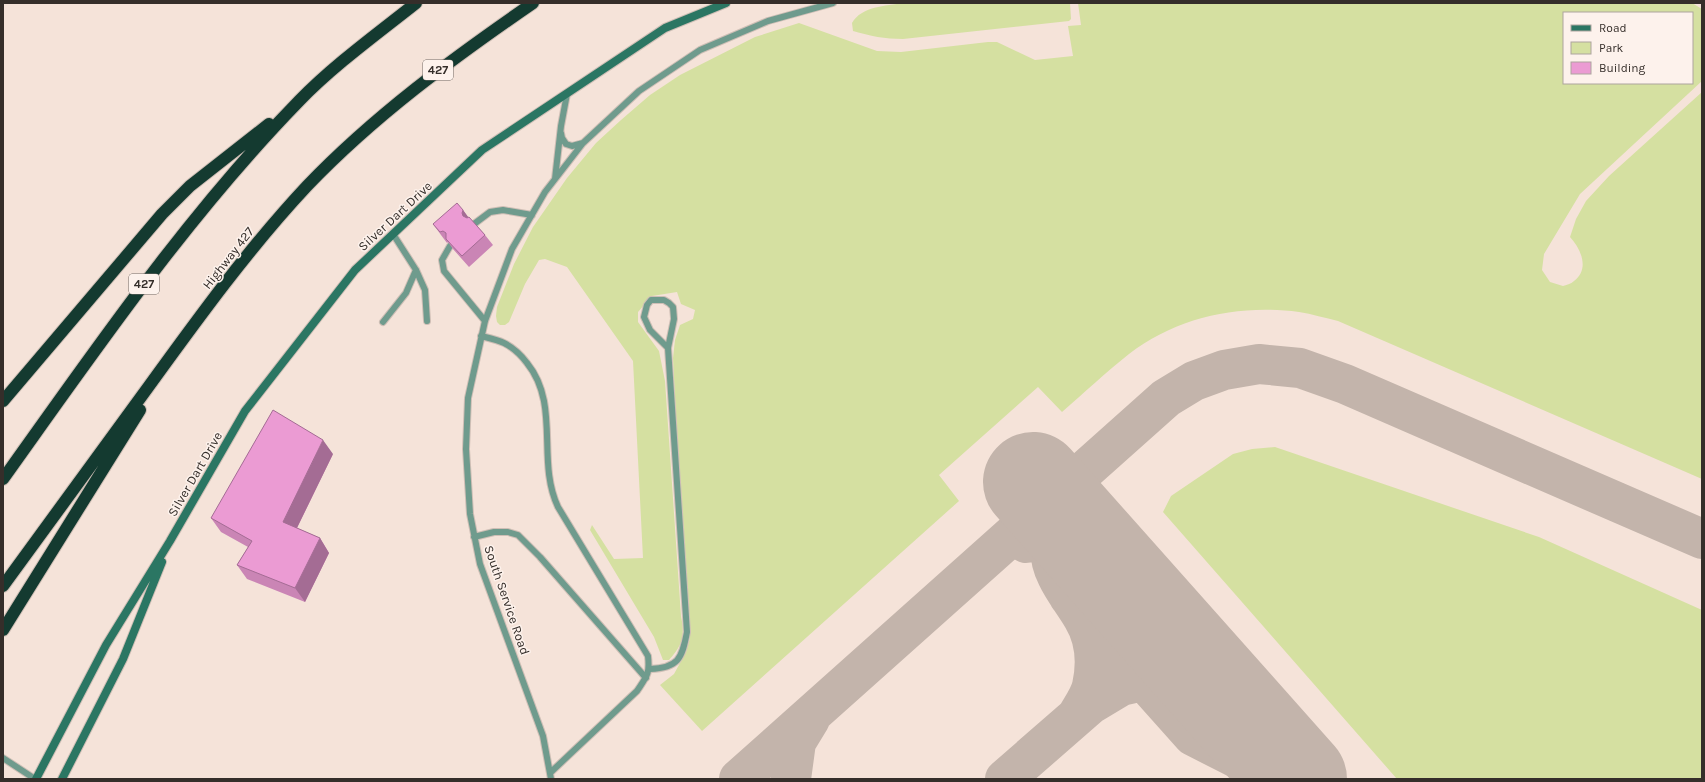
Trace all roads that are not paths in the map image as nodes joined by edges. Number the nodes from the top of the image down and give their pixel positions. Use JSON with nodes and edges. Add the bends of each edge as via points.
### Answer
{"nodes":[{"id":1,"x":416,"y":3,"type":"edge"},
{"id":2,"x":533,"y":3,"type":"edge"},
{"id":3,"x":726,"y":3,"type":"edge"},
{"id":4,"x":833,"y":3,"type":"edge"},
{"id":5,"x":567,"y":94,"type":"junction"},
{"id":6,"x":300,"y":100,"type":"junction"},
{"id":7,"x":560,"y":126,"type":"junction"},
{"id":8,"x":583,"y":143,"type":"junction"},
{"id":9,"x":555,"y":178,"type":"junction"},
{"id":10,"x":532,"y":215,"type":"junction"},
{"id":11,"x":474,"y":224,"type":"edge"},
{"id":12,"x":393,"y":234,"type":"junction"},
{"id":13,"x":450,"y":246,"type":"edge"},
{"id":14,"x":416,"y":270,"type":"junction"},
{"id":15,"x":427,"y":320,"type":"dead end"},
{"id":16,"x":484,"y":321,"type":"junction"},
{"id":17,"x":383,"y":322,"type":"dead end"},
{"id":18,"x":189,"y":331,"type":"junction"},
{"id":19,"x":481,"y":336,"type":"junction"},
{"id":20,"x":668,"y":348,"type":"junction"},
{"id":21,"x":3,"y":401,"type":"edge"},
{"id":22,"x":3,"y":479,"type":"edge"},
{"id":23,"x":474,"y":537,"type":"junction"},
{"id":24,"x":170,"y":541,"type":"junction"},
{"id":25,"x":3,"y":586,"type":"edge"},
{"id":26,"x":3,"y":630,"type":"edge"},
{"id":27,"x":650,"y":669,"type":"junction"},
{"id":28,"x":646,"y":678,"type":"junction"},
{"id":29,"x":3,"y":758,"type":"edge"},
{"id":30,"x":551,"y":772,"type":"junction"},
{"id":31,"x":36,"y":779,"type":"edge"},
{"id":32,"x":62,"y":779,"type":"edge"},
{"id":33,"x":551,"y":779,"type":"edge"}],
"edges":[{"from":1,"to":6,"type":"highway","number":"427","via":[[354,52]]},
{"from":2,"to":18,"type":"highway","name":"Highway 427","number":"427","via":[[471,45],[412,90],[349,145],[272,224]]},
{"from":3,"to":5,"type":"street","name":"Silver Dart Drive","via":[[665,28]]},
{"from":4,"to":8,"type":"lane","name":"South Service Road","via":[[768,21],[700,50],[639,91]]},
{"from":5,"to":7,"type":"lane","name":"South Service Road"},
{"from":5,"to":12,"type":"street","name":"Silver Dart Drive","via":[[482,150]]},
{"from":6,"to":21,"type":"highway","via":[[190,186],[162,214]]},
{"from":6,"to":22,"type":"highway","number":"427","via":[[239,166],[151,274]]},
{"from":7,"to":8,"type":"lane","via":[[566,144],[572,146]]},
{"from":7,"to":9,"type":"lane","name":"South Service Road"},
{"from":8,"to":9,"type":"lane","name":"South Service Road"},
{"from":9,"to":10,"type":"lane","name":"South Service Road"},
{"from":10,"to":11,"type":"lane","via":[[503,210],[490,212]]},
{"from":10,"to":16,"type":"lane","name":"South Service Road","via":[[512,250]]},
{"from":12,"to":14,"type":"lane"},
{"from":12,"to":24,"type":"street","name":"Silver Dart Drive","via":[[355,270],[245,411]]},
{"from":13,"to":16,"type":"lane","via":[[442,260],[444,271]]},
{"from":14,"to":15,"type":"lane","via":[[425,290]]},
{"from":14,"to":17,"type":"lane","via":[[406,292]]},
{"from":16,"to":19,"type":"lane","name":"South Service Road"},
{"from":18,"to":25,"type":"highway","name":"Highway 427","number":"427"},
{"from":18,"to":26,"type":"highway"},
{"from":19,"to":23,"type":"lane","name":"South Service Road","via":[[468,398],[466,449]]},
{"from":19,"to":27,"type":"lane","via":[[504,343],[518,352],[532,369],[544,393],[547,412],[548,471],[552,496],[637,636],[648,656]]},
{"from":20,"to":20,"type":"lane","via":[[674,319],[673,307],[664,300],[651,300],[644,317],[650,330]]},
{"from":20,"to":27,"type":"lane","via":[[687,632],[679,658],[673,664],[665,668]]},
{"from":23,"to":28,"type":"lane","via":[[494,532],[518,535]]},
{"from":23,"to":30,"type":"lane","name":"South Service Road","via":[[480,564],[543,736]]},
{"from":24,"to":31,"type":"street","name":"Silver Dart Drive","via":[[106,645]]},
{"from":24,"to":32,"type":"street","name":"Silver Dart Drive","via":[[123,659]]},
{"from":27,"to":28,"type":"lane"},
{"from":28,"to":30,"type":"lane","via":[[637,691]]},
{"from":29,"to":31,"type":"lane"},
{"from":30,"to":33,"type":"lane","name":"South Service Road"}]}
